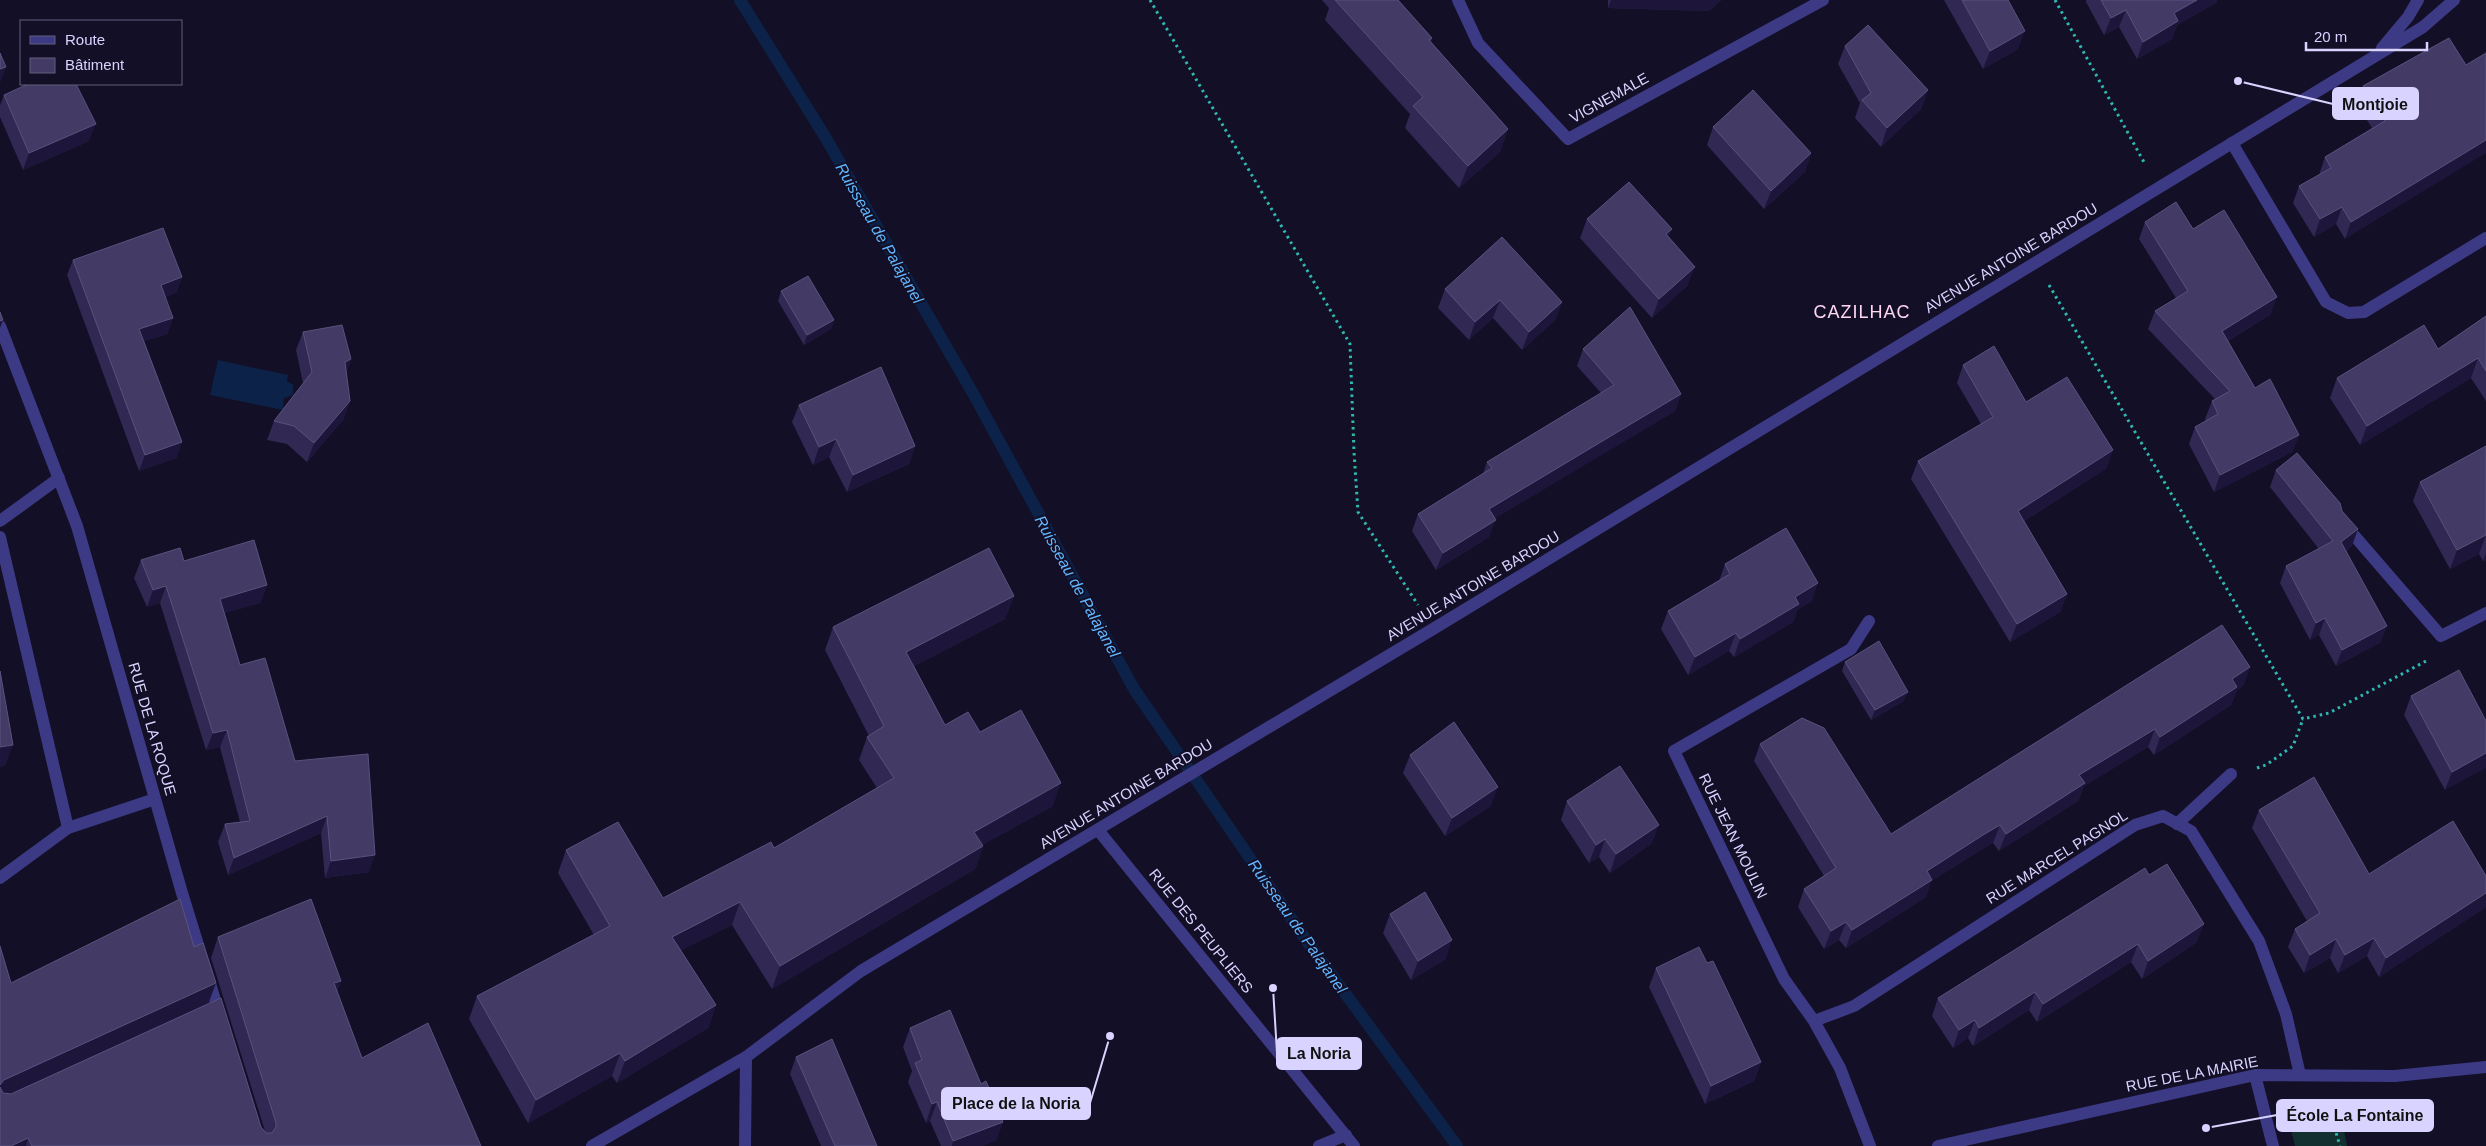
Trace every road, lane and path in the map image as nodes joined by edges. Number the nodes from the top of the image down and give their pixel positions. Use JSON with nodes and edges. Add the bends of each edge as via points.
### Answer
{"nodes":[{"id":1,"x":1150,"y":0,"type":"edge"},
{"id":2,"x":1458,"y":0,"type":"edge"},
{"id":3,"x":1823,"y":0,"type":"edge"},
{"id":4,"x":2055,"y":0,"type":"edge"},
{"id":5,"x":2418,"y":0,"type":"edge"},
{"id":6,"x":2454,"y":0,"type":"edge"},
{"id":7,"x":2374,"y":57,"type":"junction"},
{"id":8,"x":2232,"y":143,"type":"junction"},
{"id":9,"x":2158,"y":188,"type":"junction"},
{"id":10,"x":2486,"y":238,"type":"edge"},
{"id":11,"x":2044,"y":257,"type":"junction"},
{"id":12,"x":0,"y":326,"type":"edge"},
{"id":13,"x":59,"y":478,"type":"junction"},
{"id":14,"x":0,"y":521,"type":"edge"},
{"id":15,"x":2342,"y":522,"type":"edge"},
{"id":16,"x":0,"y":536,"type":"edge"},
{"id":17,"x":2486,"y":613,"type":"edge"},
{"id":18,"x":1869,"y":621,"type":"dead end"},
{"id":19,"x":1433,"y":629,"type":"junction"},
{"id":20,"x":2441,"y":636,"type":"junction"},
{"id":21,"x":2303,"y":719,"type":"junction"},
{"id":22,"x":2231,"y":774,"type":"joint"},
{"id":23,"x":155,"y":799,"type":"junction"},
{"id":24,"x":2177,"y":824,"type":"junction"},
{"id":25,"x":68,"y":828,"type":"junction"},
{"id":26,"x":1098,"y":830,"type":"junction"},
{"id":27,"x":0,"y":878,"type":"edge"},
{"id":28,"x":1814,"y":1021,"type":"junction"},
{"id":29,"x":224,"y":1027,"type":"edge"},
{"id":30,"x":746,"y":1057,"type":"junction"},
{"id":31,"x":2486,"y":1067,"type":"edge"},
{"id":32,"x":2255,"y":1075,"type":"junction"},
{"id":33,"x":2300,"y":1075,"type":"junction"},
{"id":34,"x":2319,"y":1075,"type":"junction"},
{"id":35,"x":1346,"y":1135,"type":"junction"},
{"id":36,"x":592,"y":1146,"type":"edge"},
{"id":37,"x":745,"y":1146,"type":"edge"},
{"id":38,"x":1319,"y":1146,"type":"edge"},
{"id":39,"x":1354,"y":1146,"type":"edge"},
{"id":40,"x":1870,"y":1146,"type":"edge"},
{"id":41,"x":1938,"y":1146,"type":"edge"},
{"id":42,"x":2273,"y":1146,"type":"edge"},
{"id":43,"x":2340,"y":1146,"type":"edge"}],
"edges":[{"from":1,"to":19,"type":"path","via":[[1350,344],[1358,512]]},
{"from":2,"to":3,"type":"street","name":"VIGNEMALE","via":[[1478,43],[1568,139]]},
{"from":4,"to":9,"type":"path"},
{"from":5,"to":7,"type":"street","name":"AVENUE ANTOINE BARDOU"},
{"from":6,"to":7,"type":"street","name":"AVENUE ANTOINE BARDOU","via":[[2423,28]]},
{"from":7,"to":8,"type":"street","name":"AVENUE ANTOINE BARDOU"},
{"from":8,"to":9,"type":"street","name":"AVENUE ANTOINE BARDOU"},
{"from":8,"to":10,"type":"street","via":[[2326,302],[2348,313],[2364,312]]},
{"from":9,"to":11,"type":"street","name":"AVENUE ANTOINE BARDOU"},
{"from":11,"to":19,"type":"street","name":"AVENUE ANTOINE BARDOU"},
{"from":11,"to":21,"type":"path","via":[[2048,284]]},
{"from":12,"to":13,"type":"street","name":"RUE DE LA ROQUE"},
{"from":13,"to":14,"type":"street"},
{"from":13,"to":23,"type":"street","name":"RUE DE LA ROQUE","via":[[77,526]]},
{"from":15,"to":20,"type":"street"},
{"from":16,"to":25,"type":"street"},
{"from":17,"to":20,"type":"street"},
{"from":18,"to":28,"type":"street","name":"RUE JEAN MOULIN","via":[[1851,649],[1674,751],[1784,979]]},
{"from":19,"to":26,"type":"street","name":"AVENUE ANTOINE BARDOU"},
{"from":20,"to":21,"type":"path","via":[[2436,656],[2329,713]]},
{"from":21,"to":22,"type":"path","via":[[2293,746],[2266,765]]},
{"from":22,"to":24,"type":"street"},
{"from":23,"to":25,"type":"street"},
{"from":23,"to":29,"type":"street","name":"RUE DE LA ROQUE","via":[[214,1010]]},
{"from":24,"to":28,"type":"street","name":"RUE MARCEL PAGNOL","via":[[2163,816],[2135,825],[1854,1006]]},
{"from":24,"to":33,"type":"street","name":"RUE MARCEL PAGNOL","via":[[2190,831],[2259,941],[2286,1014]]},
{"from":25,"to":27,"type":"street"},
{"from":26,"to":30,"type":"street","name":"AVENUE ANTOINE BARDOU","via":[[861,971]]},
{"from":26,"to":35,"type":"street","name":"RUE DES PEUPLIERS"},
{"from":28,"to":40,"type":"street","name":"RUE JEAN MOULIN","via":[[1840,1068]]},
{"from":30,"to":36,"type":"street","name":"AVENUE ANTOINE BARDOU"},
{"from":30,"to":37,"type":"street"},
{"from":31,"to":34,"type":"street","name":"RUE DE LA MAIRIE","via":[[2395,1076]]},
{"from":32,"to":33,"type":"street","name":"RUE DE LA MAIRIE"},
{"from":32,"to":41,"type":"street","name":"RUE DE LA MAIRIE"},
{"from":32,"to":42,"type":"street"},
{"from":33,"to":34,"type":"street","name":"RUE DE LA MAIRIE"},
{"from":34,"to":43,"type":"path"},
{"from":35,"to":38,"type":"street"},
{"from":35,"to":39,"type":"street","name":"RUE DES PEUPLIERS"}]}
